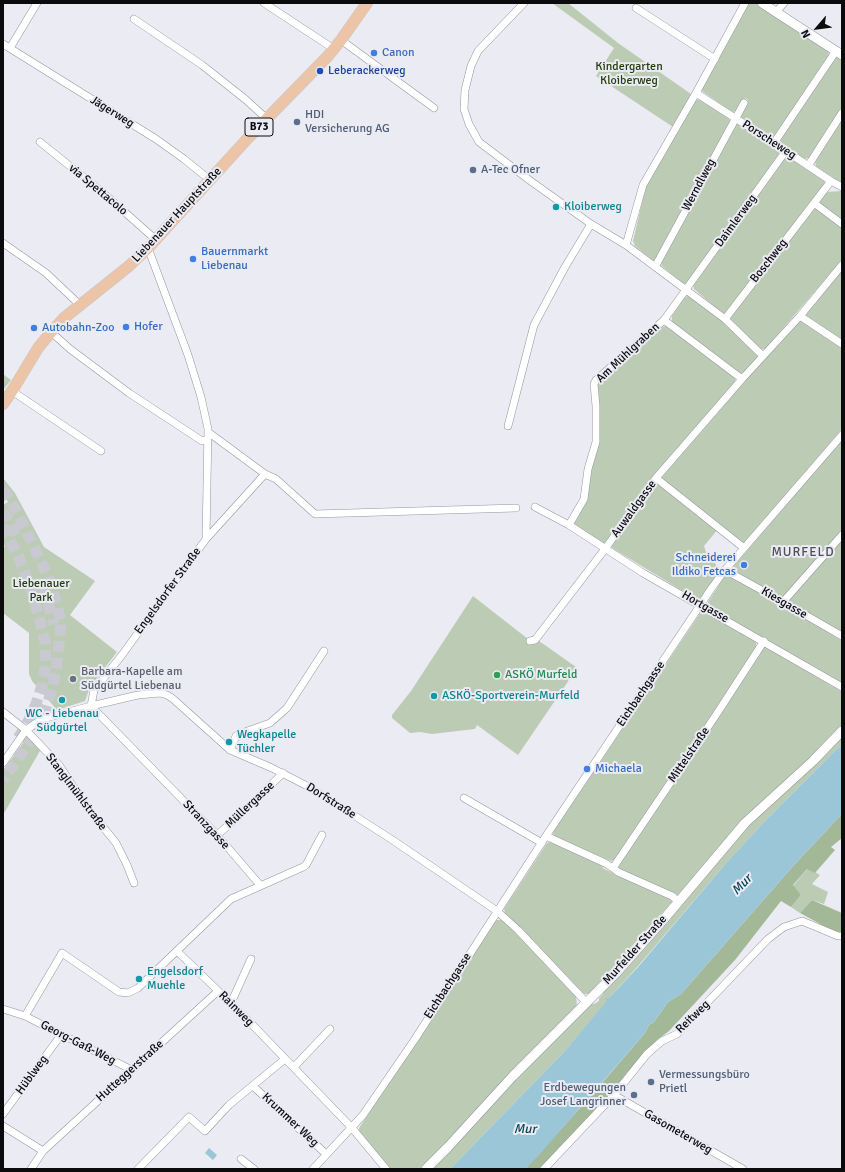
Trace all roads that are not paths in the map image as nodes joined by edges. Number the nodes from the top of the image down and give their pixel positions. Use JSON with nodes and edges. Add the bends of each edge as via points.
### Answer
{"nodes":[{"id":1,"x":38,"y":3,"type":"edge"},
{"id":2,"x":264,"y":3,"type":"edge"},
{"id":3,"x":366,"y":3,"type":"edge"},
{"id":4,"x":524,"y":3,"type":"edge"},
{"id":5,"x":746,"y":3,"type":"edge"},
{"id":6,"x":762,"y":3,"type":"edge"},
{"id":7,"x":784,"y":3,"type":"edge"},
{"id":8,"x":636,"y":8,"type":"dead end"},
{"id":9,"x":776,"y":12,"type":"junction"},
{"id":10,"x":134,"y":19,"type":"dead end"},
{"id":11,"x":3,"y":44,"type":"edge"},
{"id":12,"x":338,"y":45,"type":"junction"},
{"id":13,"x":10,"y":48,"type":"junction"},
{"id":14,"x":839,"y":53,"type":"edge"},
{"id":15,"x":715,"y":59,"type":"junction"},
{"id":16,"x":696,"y":94,"type":"junction"},
{"id":17,"x":744,"y":102,"type":"dead end"},
{"id":18,"x":434,"y":108,"type":"dead end"},
{"id":19,"x":842,"y":113,"type":"edge"},
{"id":20,"x":735,"y":118,"type":"junction"},
{"id":21,"x":267,"y":119,"type":"junction"},
{"id":22,"x":40,"y":142,"type":"dead end"},
{"id":23,"x":774,"y":143,"type":"junction"},
{"id":24,"x":785,"y":152,"type":"junction"},
{"id":25,"x":808,"y":166,"type":"junction"},
{"id":26,"x":210,"y":180,"type":"junction"},
{"id":27,"x":831,"y":181,"type":"junction"},
{"id":28,"x":842,"y":187,"type":"edge"},
{"id":29,"x":814,"y":203,"type":"junction"},
{"id":30,"x":591,"y":224,"type":"junction"},
{"id":31,"x":842,"y":224,"type":"edge"},
{"id":32,"x":3,"y":243,"type":"edge"},
{"id":33,"x":151,"y":244,"type":"junction"},
{"id":34,"x":626,"y":245,"type":"junction"},
{"id":35,"x":842,"y":265,"type":"edge"},
{"id":36,"x":655,"y":267,"type":"junction"},
{"id":37,"x":686,"y":290,"type":"junction"},
{"id":38,"x":80,"y":305,"type":"junction"},
{"id":39,"x":800,"y":316,"type":"junction"},
{"id":40,"x":725,"y":319,"type":"junction"},
{"id":41,"x":664,"y":320,"type":"junction"},
{"id":42,"x":53,"y":335,"type":"junction"},
{"id":43,"x":842,"y":344,"type":"edge"},
{"id":44,"x":763,"y":356,"type":"junction"},
{"id":45,"x":742,"y":379,"type":"junction"},
{"id":46,"x":12,"y":391,"type":"junction"},
{"id":47,"x":3,"y":404,"type":"edge"},
{"id":48,"x":508,"y":426,"type":"dead end"},
{"id":49,"x":208,"y":432,"type":"junction"},
{"id":50,"x":842,"y":435,"type":"edge"},
{"id":51,"x":207,"y":440,"type":"junction"},
{"id":52,"x":100,"y":451,"type":"dead end"},
{"id":53,"x":265,"y":474,"type":"junction"},
{"id":54,"x":656,"y":478,"type":"junction"},
{"id":55,"x":535,"y":507,"type":"dead end"},
{"id":56,"x":516,"y":508,"type":"dead end"},
{"id":57,"x":569,"y":525,"type":"junction"},
{"id":58,"x":842,"y":535,"type":"edge"},
{"id":59,"x":206,"y":540,"type":"junction"},
{"id":60,"x":744,"y":548,"type":"junction"},
{"id":61,"x":605,"y":549,"type":"junction"},
{"id":62,"x":725,"y":570,"type":"junction"},
{"id":63,"x":784,"y":602,"type":"junction"},
{"id":64,"x":700,"y":605,"type":"junction"},
{"id":65,"x":842,"y":636,"type":"edge"},
{"id":66,"x":530,"y":641,"type":"dead end"},
{"id":67,"x":764,"y":641,"type":"junction"},
{"id":68,"x":324,"y":651,"type":"dead end"},
{"id":69,"x":842,"y":687,"type":"edge"},
{"id":70,"x":91,"y":706,"type":"junction"},
{"id":71,"x":3,"y":712,"type":"edge"},
{"id":72,"x":26,"y":730,"type":"junction"},
{"id":73,"x":842,"y":731,"type":"edge"},
{"id":74,"x":230,"y":750,"type":"junction"},
{"id":75,"x":3,"y":763,"type":"edge"},
{"id":76,"x":283,"y":773,"type":"junction"},
{"id":77,"x":464,"y":798,"type":"dead end"},
{"id":78,"x":217,"y":835,"type":"junction"},
{"id":79,"x":322,"y":835,"type":"dead end"},
{"id":80,"x":546,"y":836,"type":"junction"},
{"id":81,"x":542,"y":843,"type":"junction"},
{"id":82,"x":613,"y":868,"type":"junction"},
{"id":83,"x":134,"y":883,"type":"dead end"},
{"id":84,"x":260,"y":885,"type":"junction"},
{"id":85,"x":678,"y":901,"type":"junction"},
{"id":86,"x":497,"y":911,"type":"junction"},
{"id":87,"x":842,"y":936,"type":"edge"},
{"id":88,"x":177,"y":951,"type":"junction"},
{"id":89,"x":251,"y":959,"type":"dead end"},
{"id":90,"x":218,"y":991,"type":"junction"},
{"id":91,"x":586,"y":1002,"type":"junction"},
{"id":92,"x":231,"y":1003,"type":"junction"},
{"id":93,"x":3,"y":1009,"type":"edge"},
{"id":94,"x":25,"y":1016,"type":"junction"},
{"id":95,"x":330,"y":1029,"type":"dead end"},
{"id":96,"x":61,"y":1035,"type":"junction"},
{"id":97,"x":285,"y":1059,"type":"junction"},
{"id":98,"x":294,"y":1068,"type":"junction"},
{"id":99,"x":132,"y":1070,"type":"junction"},
{"id":100,"x":253,"y":1086,"type":"junction"},
{"id":101,"x":614,"y":1094,"type":"junction"},
{"id":102,"x":3,"y":1114,"type":"edge"},
{"id":103,"x":3,"y":1126,"type":"edge"},
{"id":104,"x":352,"y":1128,"type":"junction"},
{"id":105,"x":42,"y":1151,"type":"junction"},
{"id":106,"x":326,"y":1154,"type":"junction"},
{"id":107,"x":241,"y":1159,"type":"dead end"},
{"id":108,"x":31,"y":1169,"type":"edge"},
{"id":109,"x":138,"y":1169,"type":"edge"},
{"id":110,"x":254,"y":1169,"type":"edge"},
{"id":111,"x":313,"y":1169,"type":"edge"},
{"id":112,"x":386,"y":1169,"type":"edge"},
{"id":113,"x":426,"y":1169,"type":"edge"},
{"id":114,"x":544,"y":1169,"type":"edge"},
{"id":115,"x":743,"y":1169,"type":"edge"}],
"edges":[{"from":1,"to":13,"type":"street"},
{"from":2,"to":12,"type":"street"},
{"from":3,"to":12,"type":"main road","name":"Liebenauer Hauptstraße","number":"B73"},
{"from":4,"to":30,"type":"street","via":[[478,52],[471,66],[465,90],[464,109],[469,124],[480,142]]},
{"from":5,"to":15,"type":"street"},
{"from":6,"to":9,"type":"street"},
{"from":7,"to":9,"type":"street"},
{"from":8,"to":15,"type":"street"},
{"from":9,"to":14,"type":"street"},
{"from":10,"to":21,"type":"street","via":[[202,65]]},
{"from":11,"to":13,"type":"street","name":"Jägerweg"},
{"from":12,"to":18,"type":"street"},
{"from":12,"to":21,"type":"main road","name":"Liebenauer Hauptstraße","number":"B73"},
{"from":13,"to":26,"type":"street","name":"Jägerweg","via":[[156,140]]},
{"from":14,"to":23,"type":"street"},
{"from":15,"to":16,"type":"street"},
{"from":16,"to":20,"type":"street","name":"Porscheweg"},
{"from":16,"to":34,"type":"street","via":[[644,185]]},
{"from":17,"to":20,"type":"street","name":"Werndlweg"},
{"from":19,"to":25,"type":"street"},
{"from":20,"to":23,"type":"street","name":"Porscheweg"},
{"from":20,"to":36,"type":"street","name":"Werndlweg"},
{"from":21,"to":26,"type":"main road","name":"Liebenauer Hauptstraße","number":"B73"},
{"from":22,"to":33,"type":"street","name":"via Spettacolo","via":[[101,191]]},
{"from":23,"to":24,"type":"street","name":"Porscheweg"},
{"from":24,"to":25,"type":"street","name":"Porscheweg"},
{"from":24,"to":37,"type":"street","name":"Daimlerweg"},
{"from":25,"to":27,"type":"street","name":"Porscheweg"},
{"from":26,"to":33,"type":"main road","name":"Liebenauer Hauptstraße","number":"B73"},
{"from":27,"to":28,"type":"street","name":"Porscheweg"},
{"from":27,"to":29,"type":"street","name":"Boschweg"},
{"from":29,"to":31,"type":"street"},
{"from":29,"to":40,"type":"street","name":"Boschweg"},
{"from":30,"to":34,"type":"street"},
{"from":30,"to":48,"type":"street","via":[[534,325]]},
{"from":32,"to":38,"type":"street","via":[[46,273]]},
{"from":33,"to":38,"type":"main road","name":"Liebenauer Hauptstraße","number":"B73"},
{"from":33,"to":49,"type":"street","name":"Engelsdorfer Straße","via":[[201,397]]},
{"from":34,"to":36,"type":"street"},
{"from":35,"to":39,"type":"street","name":"Auwaldgasse"},
{"from":36,"to":37,"type":"street"},
{"from":37,"to":40,"type":"street"},
{"from":37,"to":41,"type":"street","name":"Am Mühlgraben"},
{"from":38,"to":42,"type":"main road","name":"Liebenauer Hauptstraße","number":"B73","via":[[64,318]]},
{"from":39,"to":43,"type":"street"},
{"from":39,"to":44,"type":"street","name":"Auwaldgasse"},
{"from":40,"to":44,"type":"street"},
{"from":41,"to":45,"type":"street"},
{"from":41,"to":57,"type":"street","name":"Am Mühlgraben","via":[[594,384],[596,442],[588,469],[584,499]]},
{"from":42,"to":46,"type":"main road","name":"Liebenauer Hauptstraße","number":"B73","via":[[33,356]]},
{"from":42,"to":51,"type":"street","via":[[129,393],[202,441]]},
{"from":44,"to":45,"type":"street","name":"Auwaldgasse"},
{"from":45,"to":54,"type":"street","name":"Auwaldgasse"},
{"from":46,"to":47,"type":"main road","name":"Liebenauer Hauptstraße","number":"B73"},
{"from":46,"to":52,"type":"street"},
{"from":49,"to":51,"type":"street","name":"Engelsdorfer Straße"},
{"from":49,"to":53,"type":"street"},
{"from":50,"to":60,"type":"street","name":"Eichbachgasse"},
{"from":51,"to":59,"type":"street","name":"Engelsdorfer Straße"},
{"from":53,"to":56,"type":"street","via":[[276,479],[315,514]]},
{"from":53,"to":59,"type":"street"},
{"from":54,"to":60,"type":"street"},
{"from":54,"to":61,"type":"street","name":"Auwaldgasse"},
{"from":55,"to":57,"type":"street"},
{"from":57,"to":61,"type":"street","name":"Hortgasse"},
{"from":58,"to":63,"type":"street"},
{"from":59,"to":70,"type":"street","name":"Engelsdorfer Straße","via":[[94,690]]},
{"from":60,"to":62,"type":"street","name":"Eichbachgasse"},
{"from":61,"to":64,"type":"street","name":"Hortgasse"},
{"from":61,"to":66,"type":"street","name":"Auwaldgasse","via":[[536,640]]},
{"from":62,"to":63,"type":"street","name":"Kiesgasse"},
{"from":62,"to":64,"type":"street","name":"Eichbachgasse"},
{"from":63,"to":65,"type":"street","name":"Kiesgasse"},
{"from":64,"to":67,"type":"street","name":"Hortgasse"},
{"from":64,"to":80,"type":"street","name":"Eichbachgasse"},
{"from":67,"to":69,"type":"street","name":"Hortgasse"},
{"from":67,"to":82,"type":"street","name":"Mittelstraße"},
{"from":68,"to":74,"type":"street","via":[[287,708],[270,723],[236,736]]},
{"from":70,"to":72,"type":"street","name":"Dorfstraße","via":[[42,719]]},
{"from":70,"to":74,"type":"street","name":"Dorfstraße","via":[[147,694],[163,694],[172,698]]},
{"from":70,"to":78,"type":"street","name":"Stranzgasse"},
{"from":71,"to":72,"type":"street","name":"Stanglmühlstraße"},
{"from":72,"to":75,"type":"street"},
{"from":72,"to":83,"type":"street","name":"Stanglmühlstraße","via":[[59,765],[86,806],[116,843]]},
{"from":73,"to":85,"type":"street","name":"Murfelder Straße","via":[[745,823]]},
{"from":74,"to":76,"type":"street","name":"Dorfstraße"},
{"from":76,"to":78,"type":"street","name":"Müllergasse"},
{"from":76,"to":86,"type":"street","name":"Dorfstraße","via":[[391,839]]},
{"from":77,"to":81,"type":"street"},
{"from":78,"to":84,"type":"street","name":"Stranzgasse"},
{"from":79,"to":84,"type":"street","via":[[303,867]]},
{"from":80,"to":81,"type":"street","name":"Eichbachgasse"},
{"from":80,"to":82,"type":"street","via":[[606,862]]},
{"from":81,"to":86,"type":"street","name":"Eichbachgasse"},
{"from":82,"to":85,"type":"street"},
{"from":84,"to":88,"type":"street","via":[[231,899]]},
{"from":85,"to":91,"type":"street","name":"Murfelder Straße","via":[[617,972]]},
{"from":86,"to":91,"type":"street","name":"Dorfstraße"},
{"from":86,"to":104,"type":"street","name":"Eichbachgasse","via":[[411,1044]]},
{"from":87,"to":101,"type":"street","name":"Reitweg","via":[[802,921],[784,927],[768,938],[677,1034],[662,1041],[647,1054]]},
{"from":88,"to":90,"type":"street","name":"Rainweg"},
{"from":88,"to":94,"type":"street","name":"Georg-Gaß-Weg","via":[[140,987],[126,993],[118,992],[62,953]]},
{"from":89,"to":92,"type":"street"},
{"from":90,"to":92,"type":"street","name":"Rainweg"},
{"from":90,"to":99,"type":"street","name":"Hutteggerstraße"},
{"from":91,"to":113,"type":"street","name":"Murfelder Straße"},
{"from":92,"to":97,"type":"street","name":"Rainweg"},
{"from":93,"to":94,"type":"street","name":"Georg-Gaß-Weg"},
{"from":94,"to":96,"type":"street","name":"Georg-Gaß-Weg"},
{"from":95,"to":98,"type":"street"},
{"from":96,"to":99,"type":"street","name":"Georg-Gaß-Weg"},
{"from":96,"to":102,"type":"street","name":"Hüblweg"},
{"from":97,"to":98,"type":"street","name":"Rainweg"},
{"from":97,"to":100,"type":"street","name":"Krummer Weg"},
{"from":98,"to":104,"type":"street","name":"Rainweg"},
{"from":99,"to":105,"type":"street","name":"Hutteggerstraße"},
{"from":100,"to":106,"type":"street","name":"Krummer Weg"},
{"from":100,"to":109,"type":"street","name":"Krummer Weg","via":[[205,1131],[189,1117]]},
{"from":101,"to":114,"type":"street","name":"Reitweg"},
{"from":101,"to":115,"type":"street","name":"Gasometerweg"},
{"from":103,"to":105,"type":"street"},
{"from":104,"to":106,"type":"street"},
{"from":104,"to":112,"type":"street","name":"Rainweg"},
{"from":105,"to":108,"type":"street","name":"Hutteggerstraße"},
{"from":106,"to":111,"type":"street"},
{"from":107,"to":110,"type":"street"}]}
